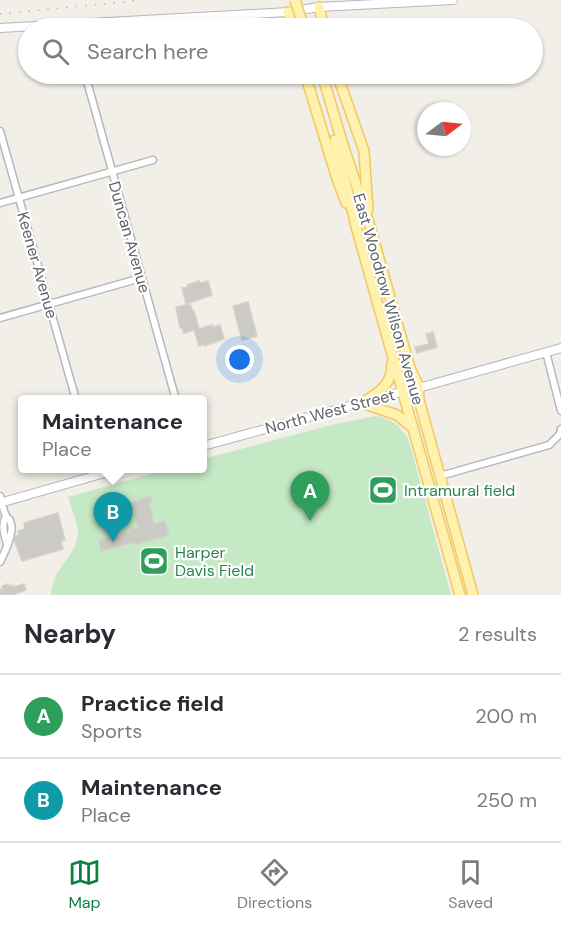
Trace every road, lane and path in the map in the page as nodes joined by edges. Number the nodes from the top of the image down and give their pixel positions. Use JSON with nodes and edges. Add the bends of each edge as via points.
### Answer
{"nodes":[{"id":1,"x":295,"y":0,"type":"edge"},
{"id":2,"x":302,"y":0,"type":"edge"},
{"id":3,"x":453,"y":0,"type":"edge"},
{"id":4,"x":318,"y":7,"type":"junction"},
{"id":5,"x":288,"y":12,"type":"junction"},
{"id":6,"x":195,"y":18,"type":"edge"},
{"id":7,"x":290,"y":18,"type":"edge"},
{"id":8,"x":300,"y":18,"type":"edge"},
{"id":9,"x":306,"y":18,"type":"edge"},
{"id":10,"x":321,"y":18,"type":"edge"},
{"id":11,"x":0,"y":28,"type":"edge"},
{"id":12,"x":18,"y":28,"type":"edge"},
{"id":13,"x":88,"y":84,"type":"edge"},
{"id":14,"x":308,"y":84,"type":"edge"},
{"id":15,"x":319,"y":84,"type":"edge"},
{"id":16,"x":325,"y":84,"type":"edge"},
{"id":17,"x":340,"y":84,"type":"edge"},
{"id":18,"x":0,"y":131,"type":"edge"},
{"id":19,"x":358,"y":135,"type":"junction"},
{"id":20,"x":343,"y":144,"type":"junction"},
{"id":21,"x":153,"y":160,"type":"dead end"},
{"id":22,"x":112,"y":171,"type":"junction"},
{"id":23,"x":19,"y":198,"type":"junction"},
{"id":24,"x":0,"y":203,"type":"edge"},
{"id":25,"x":369,"y":223,"type":"junction"},
{"id":26,"x":357,"y":230,"type":"junction"},
{"id":27,"x":141,"y":278,"type":"junction"},
{"id":28,"x":49,"y":304,"type":"junction"},
{"id":29,"x":0,"y":318,"type":"edge"},
{"id":30,"x":391,"y":348,"type":"junction"},
{"id":31,"x":561,"y":348,"type":"edge"},
{"id":32,"x":546,"y":352,"type":"junction"},
{"id":33,"x":418,"y":385,"type":"junction"},
{"id":34,"x":403,"y":392,"type":"junction"},
{"id":35,"x":75,"y":395,"type":"edge"},
{"id":36,"x":175,"y":395,"type":"edge"},
{"id":37,"x":362,"y":403,"type":"junction"},
{"id":38,"x":561,"y":411,"type":"edge"},
{"id":39,"x":414,"y":429,"type":"junction"},
{"id":40,"x":561,"y":429,"type":"edge"},
{"id":41,"x":207,"y":445,"type":"edge"},
{"id":42,"x":94,"y":473,"type":"edge"},
{"id":43,"x":440,"y":476,"type":"junction"},
{"id":44,"x":1,"y":501,"type":"edge"},
{"id":45,"x":0,"y":562,"type":"edge"},
{"id":46,"x":460,"y":595,"type":"edge"},
{"id":47,"x":473,"y":595,"type":"edge"}],
"edges":[{"from":1,"to":8,"type":"main road","bridge":true},
{"from":2,"to":9,"type":"main road"},
{"from":3,"to":4,"type":"street"},
{"from":4,"to":5,"type":"street"},
{"from":4,"to":10,"type":"main road"},
{"from":5,"to":6,"type":"street"},
{"from":5,"to":7,"type":"main road"},
{"from":11,"to":12,"type":"street"},
{"from":13,"to":22,"type":"street","name":"Duncan Avenue"},
{"from":14,"to":26,"type":"main road","via":[[336,179]]},
{"from":15,"to":26,"type":"main road","name":"East Woodrow Wilson Avenue"},
{"from":16,"to":20,"type":"main road","name":"East Woodrow Wilson Avenue"},
{"from":17,"to":19,"type":"main road"},
{"from":18,"to":23,"type":"street","name":"Keener Avenue"},
{"from":19,"to":20,"type":"main road","via":[[352,149]]},
{"from":19,"to":25,"type":"main road","via":[[366,164]]},
{"from":20,"to":25,"type":"main road","name":"East Woodrow Wilson Avenue"},
{"from":21,"to":22,"type":"street"},
{"from":22,"to":23,"type":"street"},
{"from":22,"to":27,"type":"street","name":"Duncan Avenue"},
{"from":23,"to":24,"type":"street"},
{"from":23,"to":28,"type":"street","name":"Keener Avenue"},
{"from":25,"to":33,"type":"main road","name":"East Woodrow Wilson Avenue"},
{"from":26,"to":30,"type":"main road","name":"East Woodrow Wilson Avenue"},
{"from":27,"to":28,"type":"street"},
{"from":27,"to":36,"type":"street","name":"Duncan Avenue"},
{"from":28,"to":29,"type":"street"},
{"from":28,"to":35,"type":"street","name":"Keener Avenue"},
{"from":30,"to":34,"type":"main road","name":"East Woodrow Wilson Avenue"},
{"from":30,"to":37,"type":"main road","via":[[392,370],[386,384]]},
{"from":31,"to":32,"type":"street","name":"North West Street"},
{"from":32,"to":33,"type":"street","name":"North West Street"},
{"from":32,"to":38,"type":"street"},
{"from":33,"to":34,"type":"street","name":"North West Street"},
{"from":33,"to":43,"type":"main road","name":"East Woodrow Wilson Avenue"},
{"from":34,"to":37,"type":"street","name":"North West Street"},
{"from":34,"to":39,"type":"main road","name":"East Woodrow Wilson Avenue"},
{"from":37,"to":39,"type":"main road","via":[[397,415]]},
{"from":37,"to":41,"type":"street","name":"North West Street"},
{"from":39,"to":46,"type":"main road","name":"East Woodrow Wilson Avenue"},
{"from":40,"to":43,"type":"street","via":[[549,445]]},
{"from":42,"to":44,"type":"street"},
{"from":43,"to":47,"type":"main road","name":"East Woodrow Wilson Avenue"},
{"from":44,"to":45,"type":"street","via":[[12,533]]}]}
